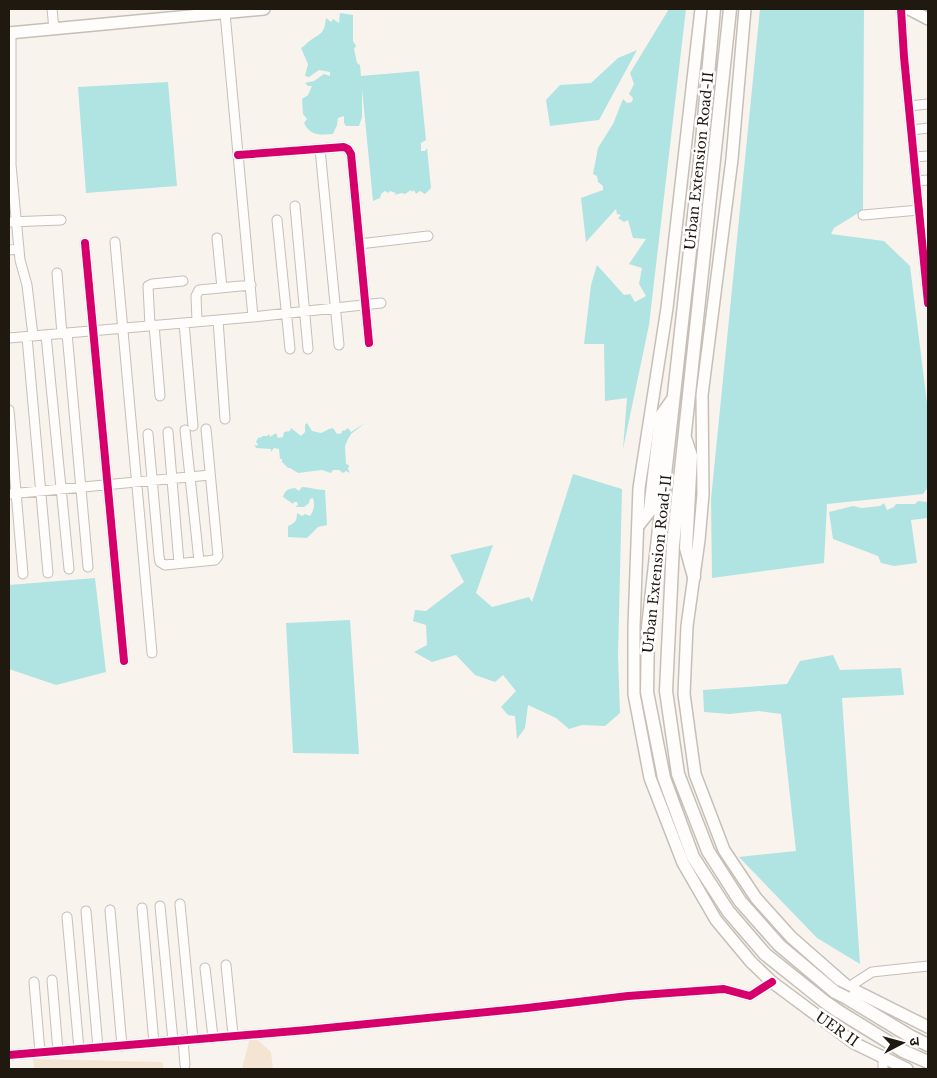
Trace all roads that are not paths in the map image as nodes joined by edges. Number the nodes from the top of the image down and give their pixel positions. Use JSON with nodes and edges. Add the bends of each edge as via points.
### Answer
{"nodes":[{"id":1,"x":52,"y":9,"type":"edge"},
{"id":2,"x":264,"y":9,"type":"edge"},
{"id":3,"x":701,"y":9,"type":"edge"},
{"id":4,"x":714,"y":9,"type":"edge"},
{"id":5,"x":730,"y":9,"type":"edge"},
{"id":6,"x":745,"y":9,"type":"edge"},
{"id":7,"x":901,"y":9,"type":"edge"},
{"id":8,"x":909,"y":9,"type":"edge"},
{"id":9,"x":242,"y":10,"type":"edge"},
{"id":10,"x":175,"y":13,"type":"edge"},
{"id":11,"x":225,"y":13,"type":"junction"},
{"id":12,"x":928,"y":19,"type":"edge"},
{"id":13,"x":54,"y":29,"type":"junction"},
{"id":14,"x":10,"y":32,"type":"edge"},
{"id":15,"x":928,"y":104,"type":"edge"},
{"id":16,"x":910,"y":106,"type":"junction"},
{"id":17,"x":10,"y":119,"type":"edge"},
{"id":18,"x":928,"y":128,"type":"edge"},
{"id":19,"x":912,"y":130,"type":"junction"},
{"id":20,"x":10,"y":144,"type":"edge"},
{"id":21,"x":320,"y":149,"type":"junction"},
{"id":22,"x":238,"y":155,"type":"junction"},
{"id":23,"x":928,"y":156,"type":"edge"},
{"id":24,"x":914,"y":157,"type":"junction"},
{"id":25,"x":928,"y":180,"type":"edge"},
{"id":26,"x":916,"y":181,"type":"junction"},
{"id":27,"x":11,"y":190,"type":"edge"},
{"id":28,"x":295,"y":206,"type":"dead end"},
{"id":29,"x":922,"y":207,"type":"edge"},
{"id":30,"x":863,"y":215,"type":"dead end"},
{"id":31,"x":61,"y":220,"type":"dead end"},
{"id":32,"x":277,"y":220,"type":"dead end"},
{"id":33,"x":12,"y":222,"type":"edge"},
{"id":34,"x":428,"y":236,"type":"dead end"},
{"id":35,"x":217,"y":238,"type":"dead end"},
{"id":36,"x":115,"y":242,"type":"dead end"},
{"id":37,"x":85,"y":244,"type":"dead end"},
{"id":38,"x":359,"y":244,"type":"junction"},
{"id":39,"x":19,"y":249,"type":"junction"},
{"id":40,"x":9,"y":250,"type":"edge"},
{"id":41,"x":926,"y":267,"type":"edge"},
{"id":42,"x":57,"y":273,"type":"dead end"},
{"id":43,"x":183,"y":281,"type":"dead end"},
{"id":44,"x":251,"y":285,"type":"junction"},
{"id":45,"x":222,"y":288,"type":"junction"},
{"id":46,"x":928,"y":292,"type":"edge"},
{"id":47,"x":381,"y":303,"type":"dead end"},
{"id":48,"x":928,"y":303,"type":"edge"},
{"id":49,"x":364,"y":305,"type":"junction"},
{"id":50,"x":335,"y":308,"type":"junction"},
{"id":51,"x":305,"y":311,"type":"junction"},
{"id":52,"x":286,"y":313,"type":"junction"},
{"id":53,"x":253,"y":317,"type":"junction"},
{"id":54,"x":218,"y":320,"type":"junction"},
{"id":55,"x":197,"y":321,"type":"junction"},
{"id":56,"x":184,"y":322,"type":"junction"},
{"id":57,"x":152,"y":325,"type":"junction"},
{"id":58,"x":123,"y":328,"type":"junction"},
{"id":59,"x":93,"y":331,"type":"junction"},
{"id":60,"x":65,"y":333,"type":"junction"},
{"id":61,"x":46,"y":335,"type":"junction"},
{"id":62,"x":30,"y":336,"type":"junction"},
{"id":63,"x":9,"y":338,"type":"edge"},
{"id":64,"x":369,"y":343,"type":"dead end"},
{"id":65,"x":339,"y":346,"type":"dead end"},
{"id":66,"x":290,"y":349,"type":"dead end"},
{"id":67,"x":308,"y":349,"type":"dead end"},
{"id":68,"x":160,"y":396,"type":"dead end"},
{"id":69,"x":674,"y":398,"type":"junction"},
{"id":70,"x":9,"y":410,"type":"edge"},
{"id":71,"x":226,"y":419,"type":"dead end"},
{"id":72,"x":206,"y":429,"type":"dead end"},
{"id":73,"x":168,"y":432,"type":"dead end"},
{"id":74,"x":684,"y":433,"type":"junction"},
{"id":75,"x":148,"y":434,"type":"dead end"},
{"id":76,"x":210,"y":475,"type":"junction"},
{"id":77,"x":190,"y":477,"type":"junction"},
{"id":78,"x":172,"y":479,"type":"junction"},
{"id":79,"x":153,"y":481,"type":"junction"},
{"id":80,"x":137,"y":483,"type":"junction"},
{"id":81,"x":107,"y":485,"type":"junction"},
{"id":82,"x":82,"y":488,"type":"junction"},
{"id":83,"x":61,"y":490,"type":"junction"},
{"id":84,"x":41,"y":491,"type":"junction"},
{"id":85,"x":12,"y":494,"type":"edge"},
{"id":86,"x":639,"y":524,"type":"junction"},
{"id":87,"x":199,"y":561,"type":"junction"},
{"id":88,"x":179,"y":563,"type":"junction"},
{"id":89,"x":88,"y":567,"type":"dead end"},
{"id":90,"x":69,"y":569,"type":"dead end"},
{"id":91,"x":48,"y":573,"type":"dead end"},
{"id":92,"x":23,"y":574,"type":"dead end"},
{"id":93,"x":694,"y":577,"type":"junction"},
{"id":94,"x":152,"y":652,"type":"dead end"},
{"id":95,"x":124,"y":661,"type":"dead end"},
{"id":96,"x":180,"y":904,"type":"dead end"},
{"id":97,"x":160,"y":906,"type":"dead end"},
{"id":98,"x":142,"y":908,"type":"dead end"},
{"id":99,"x":110,"y":910,"type":"dead end"},
{"id":100,"x":86,"y":911,"type":"dead end"},
{"id":101,"x":67,"y":916,"type":"dead end"},
{"id":102,"x":226,"y":965,"type":"dead end"},
{"id":103,"x":928,"y":966,"type":"edge"},
{"id":104,"x":205,"y":968,"type":"dead end"},
{"id":105,"x":52,"y":980,"type":"dead end"},
{"id":106,"x":34,"y":982,"type":"dead end"},
{"id":107,"x":772,"y":982,"type":"junction"},
{"id":108,"x":842,"y":993,"type":"junction"},
{"id":109,"x":831,"y":1006,"type":"junction"},
{"id":110,"x":816,"y":1015,"type":"junction"},
{"id":111,"x":928,"y":1027,"type":"edge"},
{"id":112,"x":233,"y":1035,"type":"junction"},
{"id":113,"x":212,"y":1037,"type":"junction"},
{"id":114,"x":193,"y":1039,"type":"junction"},
{"id":115,"x":183,"y":1040,"type":"junction"},
{"id":116,"x":172,"y":1041,"type":"junction"},
{"id":117,"x":154,"y":1043,"type":"junction"},
{"id":118,"x":928,"y":1045,"type":"edge"},
{"id":119,"x":122,"y":1046,"type":"junction"},
{"id":120,"x":98,"y":1048,"type":"junction"},
{"id":121,"x":79,"y":1049,"type":"junction"},
{"id":122,"x":58,"y":1051,"type":"junction"},
{"id":123,"x":40,"y":1052,"type":"junction"},
{"id":124,"x":9,"y":1055,"type":"edge"},
{"id":125,"x":883,"y":1057,"type":"junction"},
{"id":126,"x":928,"y":1062,"type":"edge"},
{"id":127,"x":185,"y":1065,"type":"dead end"},
{"id":128,"x":883,"y":1069,"type":"edge"},
{"id":129,"x":907,"y":1069,"type":"edge"}],
"edges":[{"from":1,"to":13,"type":"street"},
{"from":2,"to":9,"type":"main road"},
{"from":3,"to":86,"type":"main road","name":"UER II","via":[[667,308],[639,488]]},
{"from":4,"to":69,"type":"highway","name":"Urban Extension Road-II"},
{"from":5,"to":74,"type":"highway","name":"Urban Extension Road-II"},
{"from":6,"to":93,"type":"main road","via":[[732,159],[702,394],[702,494]]},
{"from":7,"to":16,"type":"street"},
{"from":8,"to":12,"type":"main road"},
{"from":9,"to":11,"type":"main road"},
{"from":10,"to":11,"type":"main road"},
{"from":10,"to":13,"type":"main road"},
{"from":11,"to":22,"type":"street"},
{"from":13,"to":14,"type":"main road"},
{"from":14,"to":17,"type":"street"},
{"from":15,"to":16,"type":"street"},
{"from":16,"to":19,"type":"street"},
{"from":17,"to":20,"type":"street"},
{"from":18,"to":19,"type":"street"},
{"from":19,"to":24,"type":"street"},
{"from":20,"to":27,"type":"street"},
{"from":21,"to":22,"type":"street"},
{"from":21,"to":38,"type":"street","via":[[344,147],[351,154]]},
{"from":21,"to":50,"type":"street"},
{"from":22,"to":44,"type":"street"},
{"from":23,"to":24,"type":"street"},
{"from":24,"to":26,"type":"street"},
{"from":25,"to":26,"type":"street"},
{"from":26,"to":29,"type":"street"},
{"from":27,"to":33,"type":"street"},
{"from":28,"to":51,"type":"street"},
{"from":29,"to":30,"type":"street"},
{"from":29,"to":41,"type":"street"},
{"from":31,"to":33,"type":"street"},
{"from":32,"to":52,"type":"street"},
{"from":33,"to":39,"type":"street"},
{"from":34,"to":38,"type":"street"},
{"from":35,"to":45,"type":"street"},
{"from":36,"to":58,"type":"street"},
{"from":37,"to":59,"type":"street"},
{"from":38,"to":49,"type":"street"},
{"from":39,"to":40,"type":"street"},
{"from":39,"to":62,"type":"street","via":[[27,285]]},
{"from":41,"to":46,"type":"street"},
{"from":42,"to":60,"type":"street"},
{"from":43,"to":57,"type":"street","via":[[148,286]]},
{"from":44,"to":45,"type":"street"},
{"from":44,"to":53,"type":"street"},
{"from":45,"to":55,"type":"street","via":[[202,289],[196,293]]},
{"from":46,"to":48,"type":"street"},
{"from":47,"to":49,"type":"street"},
{"from":49,"to":50,"type":"street"},
{"from":49,"to":64,"type":"street"},
{"from":50,"to":51,"type":"street"},
{"from":50,"to":65,"type":"street"},
{"from":51,"to":52,"type":"street"},
{"from":51,"to":67,"type":"street"},
{"from":52,"to":53,"type":"street"},
{"from":52,"to":66,"type":"street"},
{"from":53,"to":54,"type":"street"},
{"from":54,"to":55,"type":"street"},
{"from":54,"to":71,"type":"street"},
{"from":55,"to":56,"type":"street"},
{"from":56,"to":57,"type":"street"},
{"from":56,"to":77,"type":"street"},
{"from":57,"to":58,"type":"street"},
{"from":57,"to":68,"type":"street"},
{"from":58,"to":59,"type":"street"},
{"from":58,"to":80,"type":"street"},
{"from":59,"to":60,"type":"street"},
{"from":59,"to":81,"type":"street"},
{"from":60,"to":61,"type":"street"},
{"from":60,"to":82,"type":"street"},
{"from":61,"to":62,"type":"street"},
{"from":61,"to":83,"type":"street"},
{"from":62,"to":63,"type":"street"},
{"from":62,"to":84,"type":"street"},
{"from":69,"to":86,"type":"highway","via":[[661,416],[650,510]]},
{"from":69,"to":109,"type":"highway","name":"Urban Extension Road-II","via":[[648,627],[647,692],[664,778],[693,857],[728,911],[764,954]]},
{"from":70,"to":85,"type":"street"},
{"from":72,"to":76,"type":"street"},
{"from":73,"to":78,"type":"street"},
{"from":74,"to":93,"type":"highway","via":[[691,456],[686,548]]},
{"from":74,"to":108,"type":"highway","name":"Urban Extension Road-II","via":[[673,545],[666,691],[678,774],[708,851],[740,901],[779,945]]},
{"from":75,"to":79,"type":"street"},
{"from":76,"to":77,"type":"street"},
{"from":76,"to":87,"type":"street","via":[[218,556],[214,560]]},
{"from":77,"to":78,"type":"street"},
{"from":77,"to":87,"type":"street"},
{"from":78,"to":79,"type":"street"},
{"from":78,"to":88,"type":"street"},
{"from":79,"to":80,"type":"street"},
{"from":79,"to":88,"type":"street","via":[[160,562],[165,565]]},
{"from":80,"to":81,"type":"street"},
{"from":80,"to":94,"type":"street"},
{"from":81,"to":82,"type":"street"},
{"from":81,"to":95,"type":"street"},
{"from":82,"to":83,"type":"street"},
{"from":82,"to":89,"type":"street"},
{"from":83,"to":84,"type":"street"},
{"from":83,"to":90,"type":"street"},
{"from":84,"to":85,"type":"street"},
{"from":84,"to":91,"type":"street"},
{"from":85,"to":92,"type":"street"},
{"from":86,"to":107,"type":"main road","name":"UER II","via":[[634,694],[650,778],[682,863],[716,920]]},
{"from":87,"to":88,"type":"street"},
{"from":93,"to":108,"type":"main road","via":[[687,626],[684,694],[695,774],[724,850],[756,898]]},
{"from":96,"to":114,"type":"street"},
{"from":97,"to":116,"type":"street"},
{"from":98,"to":117,"type":"street"},
{"from":99,"to":119,"type":"street"},
{"from":100,"to":120,"type":"street"},
{"from":101,"to":121,"type":"street"},
{"from":102,"to":112,"type":"street"},
{"from":103,"to":108,"type":"street","via":[[872,972]]},
{"from":104,"to":113,"type":"street"},
{"from":105,"to":122,"type":"street"},
{"from":106,"to":123,"type":"street"},
{"from":107,"to":110,"type":"main road","name":"UER II"},
{"from":107,"to":112,"type":"street","via":[[750,996],[724,989],[628,996]]},
{"from":108,"to":109,"type":"street"},
{"from":108,"to":111,"type":"main road"},
{"from":108,"to":118,"type":"highway","name":"Urban Extension Road-II"},
{"from":109,"to":110,"type":"street"},
{"from":109,"to":126,"type":"highway","name":"Urban Extension Road-II","via":[[903,1051]]},
{"from":110,"to":125,"type":"main road","name":"UER II","via":[[854,1043]]},
{"from":112,"to":113,"type":"street"},
{"from":113,"to":114,"type":"street"},
{"from":114,"to":115,"type":"street"},
{"from":115,"to":116,"type":"street"},
{"from":115,"to":127,"type":"street"},
{"from":116,"to":117,"type":"street"},
{"from":117,"to":119,"type":"street"},
{"from":119,"to":120,"type":"street"},
{"from":120,"to":121,"type":"street"},
{"from":121,"to":122,"type":"street"},
{"from":122,"to":123,"type":"street"},
{"from":123,"to":124,"type":"street"},
{"from":125,"to":128,"type":"street"},
{"from":125,"to":129,"type":"main road","name":"UER II"}]}
